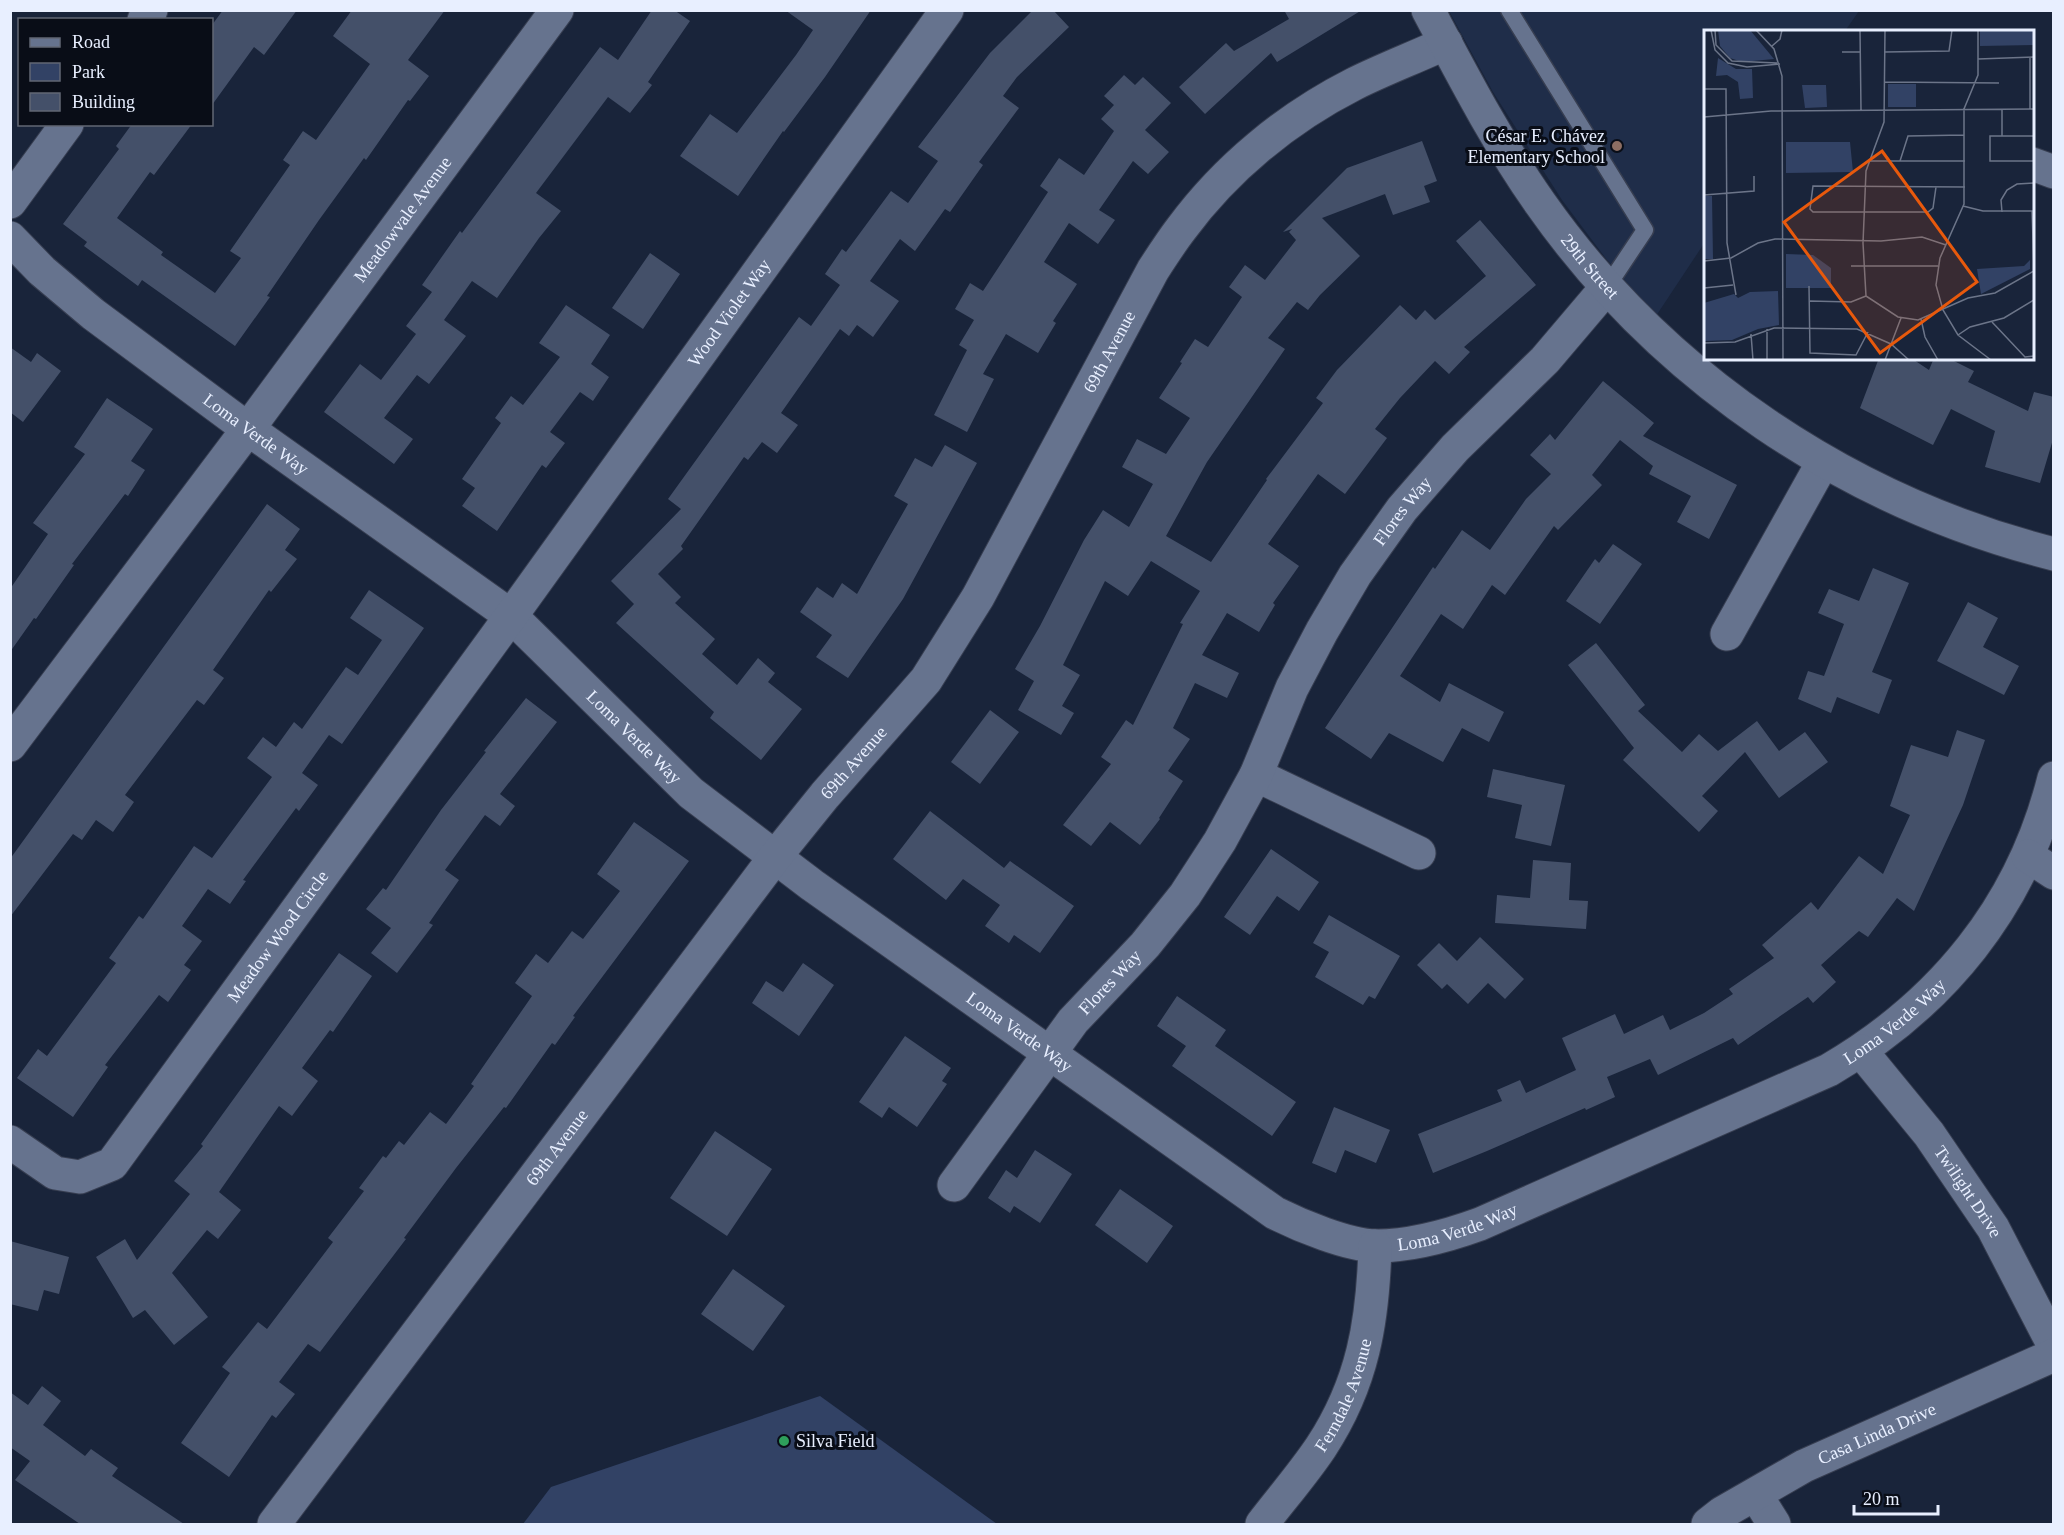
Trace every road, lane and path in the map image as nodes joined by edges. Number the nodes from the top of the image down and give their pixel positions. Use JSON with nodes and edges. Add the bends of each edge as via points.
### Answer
{"nodes":[{"id":1,"x":557,"y":10,"type":"edge"},
{"id":2,"x":948,"y":10,"type":"edge"},
{"id":3,"x":1509,"y":10,"type":"edge"},
{"id":4,"x":1434,"y":12,"type":"edge"},
{"id":5,"x":1446,"y":43,"type":"junction"},
{"id":6,"x":66,"y":126,"type":"edge"},
{"id":7,"x":2034,"y":165,"type":"edge"},
{"id":8,"x":2054,"y":172,"type":"edge"},
{"id":9,"x":10,"y":202,"type":"edge"},
{"id":10,"x":10,"y":238,"type":"edge"},
{"id":11,"x":1607,"y":287,"type":"junction"},
{"id":12,"x":248,"y":429,"type":"junction"},
{"id":13,"x":1823,"y":462,"type":"junction"},
{"id":14,"x":2054,"y":554,"type":"edge"},
{"id":15,"x":511,"y":616,"type":"junction"},
{"id":16,"x":1727,"y":634,"type":"dead end"},
{"id":17,"x":10,"y":744,"type":"edge"},
{"id":18,"x":1256,"y":775,"type":"junction"},
{"id":19,"x":2054,"y":778,"type":"edge"},
{"id":20,"x":1419,"y":853,"type":"dead end"},
{"id":21,"x":776,"y":857,"type":"junction"},
{"id":22,"x":2041,"y":865,"type":"edge"},
{"id":23,"x":1861,"y":1051,"type":"junction"},
{"id":24,"x":1050,"y":1052,"type":"junction"},
{"id":25,"x":10,"y":1142,"type":"edge"},
{"id":26,"x":954,"y":1185,"type":"dead end"},
{"id":27,"x":1375,"y":1246,"type":"junction"},
{"id":28,"x":2054,"y":1346,"type":"edge"},
{"id":29,"x":2054,"y":1355,"type":"edge"},
{"id":30,"x":1756,"y":1495,"type":"junction"},
{"id":31,"x":274,"y":1524,"type":"edge"},
{"id":32,"x":1262,"y":1524,"type":"edge"},
{"id":33,"x":1708,"y":1524,"type":"edge"},
{"id":34,"x":1774,"y":1524,"type":"edge"}],
"edges":[{"from":1,"to":12,"type":"street","name":"Meadowvale Avenue"},
{"from":2,"to":15,"type":"street","name":"Wood Violet Way"},
{"from":3,"to":11,"type":"lane","via":[[1645,230]]},
{"from":4,"to":5,"type":"street","name":"29th Street"},
{"from":5,"to":11,"type":"street","name":"29th Street","via":[[1506,152],[1540,204]]},
{"from":5,"to":21,"type":"street","name":"69th Avenue","via":[[1354,84],[1310,109],[1263,143],[1219,183],[1181,228],[1153,270],[978,597],[926,680]]},
{"from":6,"to":9,"type":"street"},
{"from":7,"to":8,"type":"street"},
{"from":10,"to":12,"type":"street","name":"Loma Verde Way","via":[[93,314]]},
{"from":11,"to":13,"type":"street","name":"29th Street","via":[[1652,334],[1711,385]]},
{"from":11,"to":18,"type":"street","name":"Flores Way","via":[[1545,360],[1455,448],[1402,509],[1322,630],[1292,688]]},
{"from":12,"to":15,"type":"street","name":"Loma Verde Way"},
{"from":12,"to":17,"type":"street"},
{"from":13,"to":14,"type":"street","name":"29th Street","via":[[1939,518],[2012,544]]},
{"from":13,"to":16,"type":"street"},
{"from":15,"to":21,"type":"street","name":"Loma Verde Way","via":[[691,793]]},
{"from":15,"to":25,"type":"street","name":"Meadow Wood Circle","via":[[112,1164],[80,1177],[55,1173]]},
{"from":18,"to":20,"type":"street"},
{"from":18,"to":24,"type":"street","name":"Flores Way","via":[[1185,895]]},
{"from":19,"to":22,"type":"street","name":"Loma Verde Way"},
{"from":21,"to":24,"type":"street","name":"Loma Verde Way"},
{"from":21,"to":31,"type":"street","name":"69th Avenue"},
{"from":22,"to":23,"type":"street","name":"Loma Verde Way","via":[[2012,888],[1982,935],[1947,978],[1907,1016]]},
{"from":23,"to":27,"type":"street","name":"Loma Verde Way","via":[[1829,1070],[1479,1224],[1455,1233]]},
{"from":23,"to":28,"type":"street","name":"Twilight Drive","via":[[1929,1134],[1994,1228]]},
{"from":24,"to":26,"type":"street","name":"Flores Way"},
{"from":24,"to":27,"type":"street","name":"Loma Verde Way","via":[[1275,1213],[1304,1227]]},
{"from":27,"to":32,"type":"street","name":"Ferndale Avenue","via":[[1370,1324],[1342,1410],[1320,1448]]},
{"from":29,"to":30,"type":"street","name":"Casa Linda Drive","via":[[1835,1451]]},
{"from":30,"to":33,"type":"street","name":"Casa Linda Drive"},
{"from":30,"to":34,"type":"street"}]}
